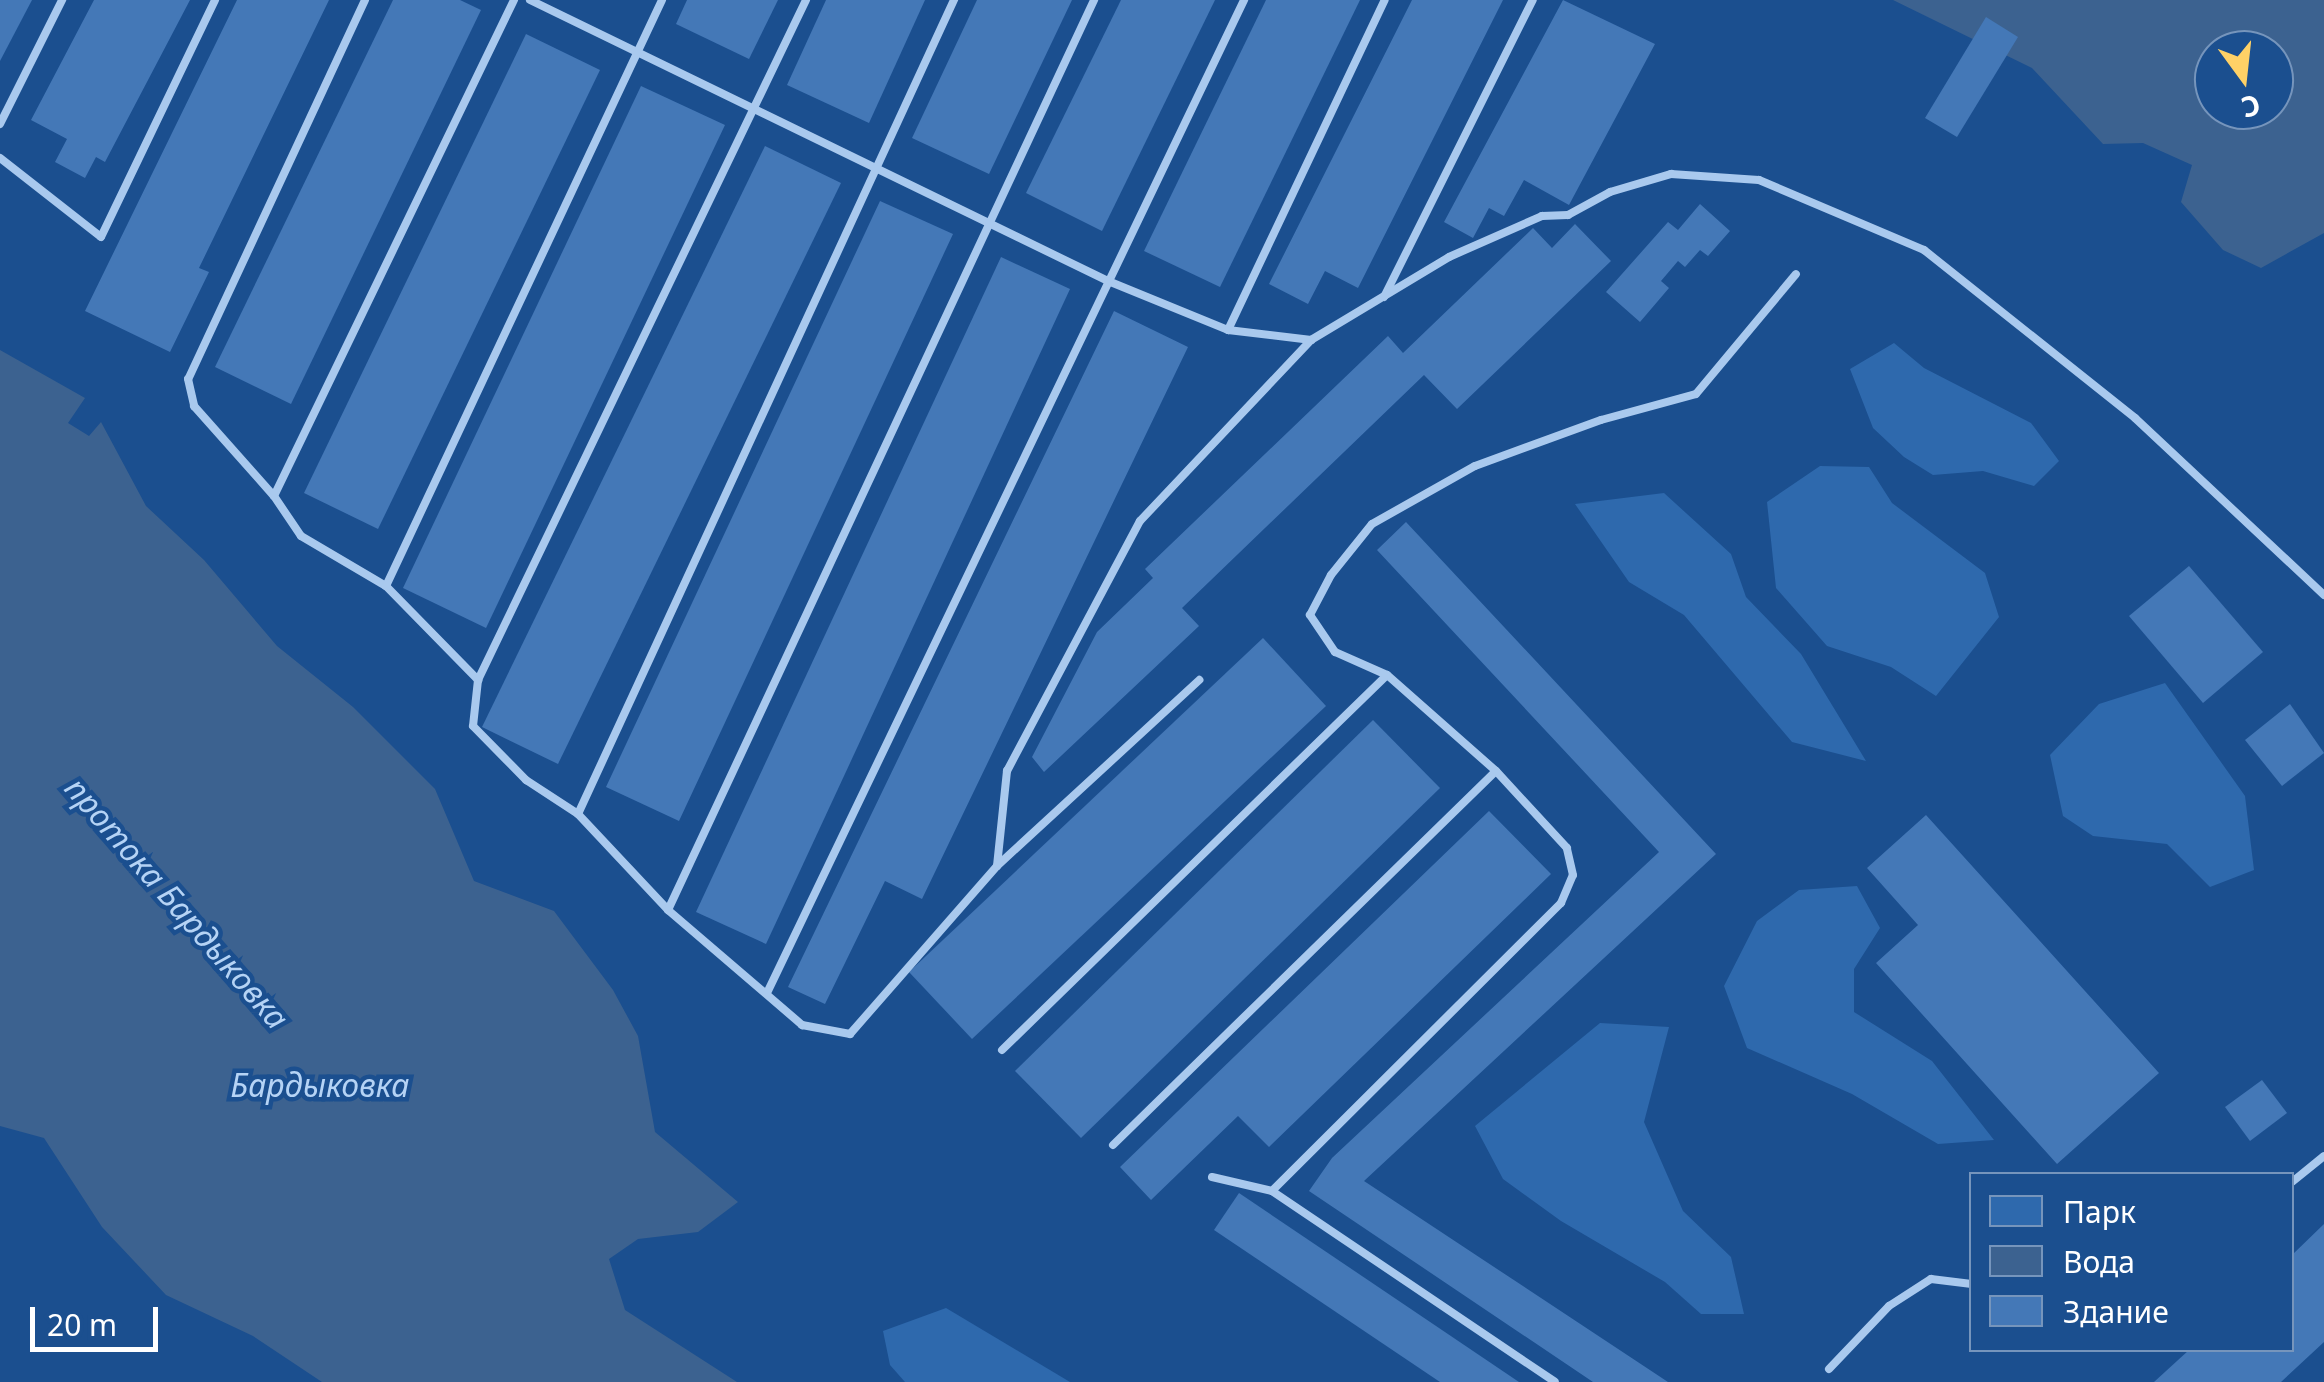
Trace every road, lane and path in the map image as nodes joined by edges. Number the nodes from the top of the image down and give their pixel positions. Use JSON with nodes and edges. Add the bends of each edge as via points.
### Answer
{"nodes":[{"id":1,"x":62,"y":0,"type":"edge"},
{"id":2,"x":215,"y":0,"type":"edge"},
{"id":3,"x":365,"y":0,"type":"edge"},
{"id":4,"x":514,"y":0,"type":"edge"},
{"id":5,"x":530,"y":0,"type":"edge"},
{"id":6,"x":662,"y":0,"type":"edge"},
{"id":7,"x":806,"y":0,"type":"edge"},
{"id":8,"x":954,"y":0,"type":"edge"},
{"id":9,"x":1094,"y":0,"type":"edge"},
{"id":10,"x":1244,"y":0,"type":"edge"},
{"id":11,"x":1385,"y":0,"type":"edge"},
{"id":12,"x":1534,"y":0,"type":"edge"},
{"id":13,"x":637,"y":53,"type":"junction"},
{"id":14,"x":752,"y":112,"type":"junction"},
{"id":15,"x":0,"y":124,"type":"edge"},
{"id":16,"x":0,"y":158,"type":"edge"},
{"id":17,"x":875,"y":170,"type":"junction"},
{"id":18,"x":989,"y":218,"type":"junction"},
{"id":19,"x":1796,"y":274,"type":"dead end"},
{"id":20,"x":1108,"y":281,"type":"junction"},
{"id":21,"x":1382,"y":300,"type":"junction"},
{"id":22,"x":1228,"y":330,"type":"junction"},
{"id":23,"x":1311,"y":340,"type":"junction"},
{"id":24,"x":274,"y":496,"type":"junction"},
{"id":25,"x":386,"y":586,"type":"junction"},
{"id":26,"x":2324,"y":595,"type":"edge"},
{"id":27,"x":1387,"y":675,"type":"junction"},
{"id":28,"x":478,"y":680,"type":"junction"},
{"id":29,"x":1198,"y":680,"type":"dead end"},
{"id":30,"x":1496,"y":770,"type":"junction"},
{"id":31,"x":578,"y":814,"type":"junction"},
{"id":32,"x":996,"y":866,"type":"junction"},
{"id":33,"x":668,"y":910,"type":"junction"},
{"id":34,"x":766,"y":993,"type":"junction"},
{"id":35,"x":1002,"y":1050,"type":"dead end"},
{"id":36,"x":1113,"y":1145,"type":"dead end"},
{"id":37,"x":2324,"y":1156,"type":"edge"},
{"id":38,"x":1212,"y":1177,"type":"dead end"},
{"id":39,"x":2294,"y":1180,"type":"edge"},
{"id":40,"x":1272,"y":1191,"type":"junction"},
{"id":41,"x":1969,"y":1284,"type":"edge"},
{"id":42,"x":1829,"y":1370,"type":"dead end"},
{"id":43,"x":1555,"y":1382,"type":"edge"}],
"edges":[{"from":1,"to":15,"type":"lane"},
{"from":2,"to":16,"type":"lane","via":[[102,237]]},
{"from":3,"to":24,"type":"lane","via":[[188,379],[194,406]]},
{"from":4,"to":24,"type":"lane"},
{"from":5,"to":13,"type":"lane"},
{"from":6,"to":13,"type":"lane"},
{"from":7,"to":14,"type":"lane"},
{"from":8,"to":17,"type":"lane"},
{"from":9,"to":18,"type":"lane"},
{"from":10,"to":20,"type":"lane"},
{"from":11,"to":22,"type":"lane"},
{"from":12,"to":21,"type":"lane"},
{"from":13,"to":14,"type":"lane"},
{"from":13,"to":25,"type":"lane"},
{"from":14,"to":17,"type":"lane"},
{"from":14,"to":28,"type":"lane"},
{"from":17,"to":18,"type":"lane"},
{"from":17,"to":31,"type":"lane"},
{"from":18,"to":20,"type":"lane"},
{"from":18,"to":33,"type":"lane"},
{"from":19,"to":27,"type":"lane","via":[[1696,394],[1475,466],[1372,524],[1310,615],[1335,652]]},
{"from":20,"to":22,"type":"lane"},
{"from":20,"to":34,"type":"lane"},
{"from":21,"to":23,"type":"lane"},
{"from":21,"to":26,"type":"lane","via":[[1449,257],[1542,216],[1568,215],[1610,192],[1671,174],[1759,180],[1924,250],[2135,418]]},
{"from":22,"to":23,"type":"lane"},
{"from":23,"to":32,"type":"lane","via":[[1140,522],[1007,771]]},
{"from":24,"to":25,"type":"lane","via":[[301,536]]},
{"from":25,"to":28,"type":"lane"},
{"from":27,"to":30,"type":"lane"},
{"from":27,"to":35,"type":"lane"},
{"from":28,"to":31,"type":"lane","via":[[473,726],[526,780]]},
{"from":29,"to":32,"type":"lane"},
{"from":30,"to":36,"type":"lane"},
{"from":30,"to":40,"type":"lane","via":[[1567,848],[1572,874],[1561,903]]},
{"from":31,"to":33,"type":"lane"},
{"from":32,"to":34,"type":"lane","via":[[850,1034],[802,1025]]},
{"from":33,"to":34,"type":"lane"},
{"from":37,"to":39,"type":"lane"},
{"from":38,"to":40,"type":"lane"},
{"from":40,"to":43,"type":"lane"},
{"from":41,"to":42,"type":"lane","via":[[1930,1278],[1889,1306]]}]}
